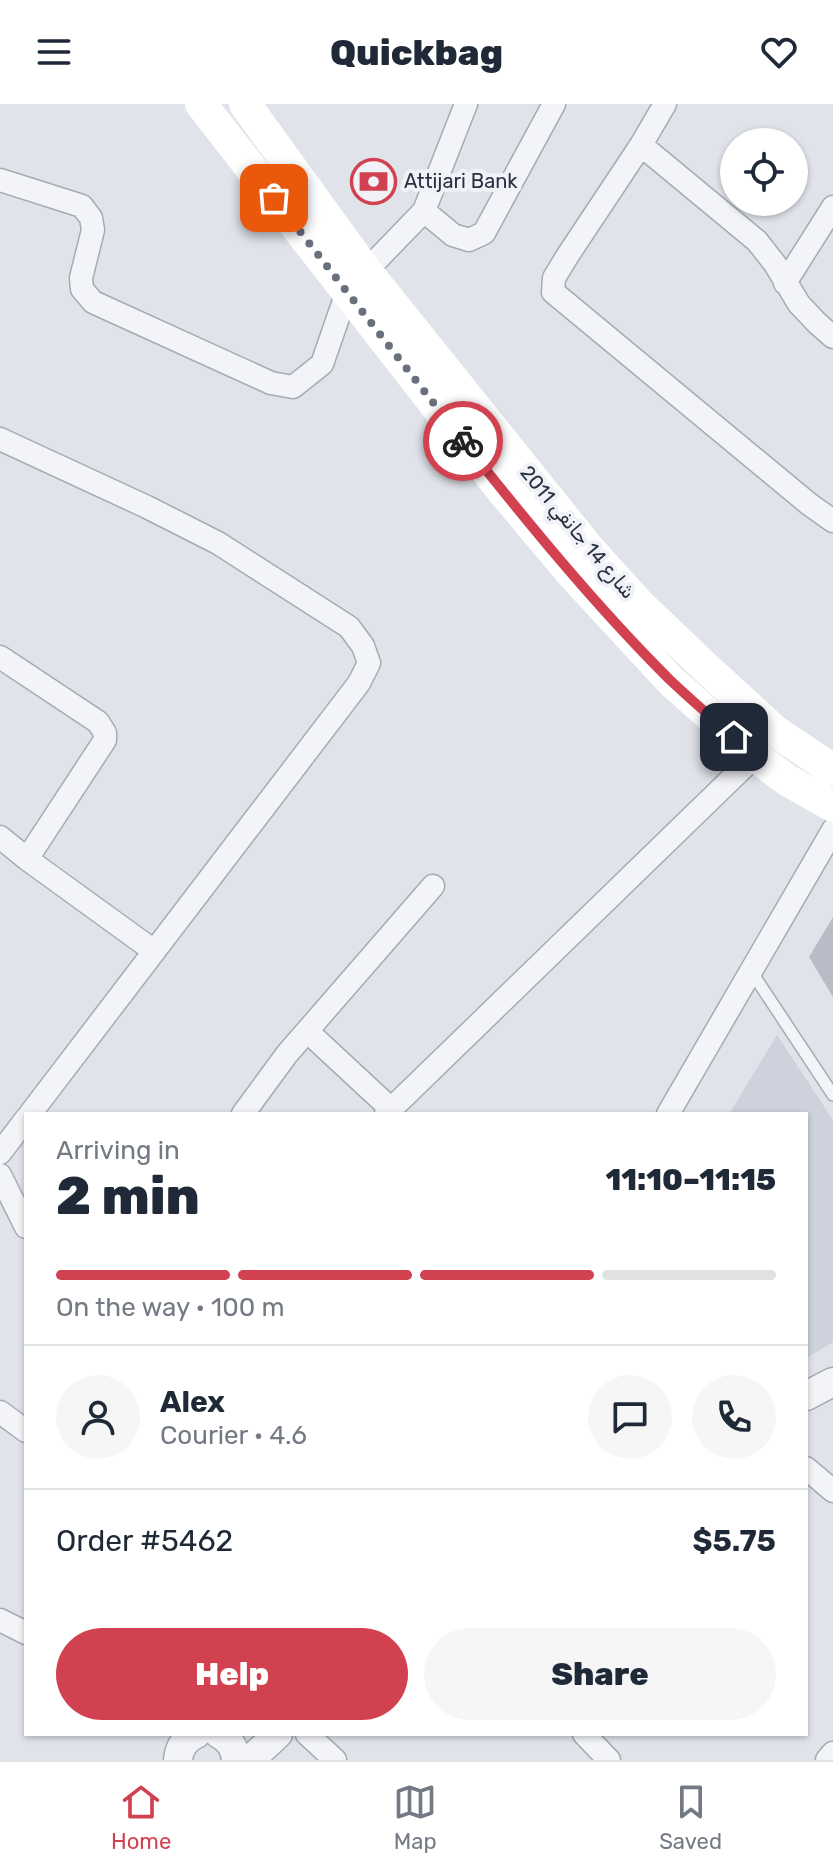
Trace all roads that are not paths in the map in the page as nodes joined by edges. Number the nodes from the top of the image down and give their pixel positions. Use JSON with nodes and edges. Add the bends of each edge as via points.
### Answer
{"nodes":[{"id":1,"x":201,"y":104,"type":"edge"},
{"id":2,"x":466,"y":104,"type":"edge"},
{"id":3,"x":554,"y":104,"type":"edge"},
{"id":4,"x":665,"y":104,"type":"edge"},
{"id":5,"x":253,"y":108,"type":"edge"},
{"id":6,"x":641,"y":145,"type":"junction"},
{"id":7,"x":0,"y":180,"type":"edge"},
{"id":8,"x":833,"y":207,"type":"edge"},
{"id":9,"x":424,"y":211,"type":"junction"},
{"id":10,"x":356,"y":282,"type":"junction"},
{"id":11,"x":785,"y":283,"type":"junction"},
{"id":12,"x":833,"y":337,"type":"edge"},
{"id":13,"x":0,"y":439,"type":"edge"},
{"id":14,"x":833,"y":521,"type":"edge"},
{"id":15,"x":0,"y":657,"type":"edge"},
{"id":16,"x":755,"y":756,"type":"junction"},
{"id":17,"x":833,"y":770,"type":"edge"},
{"id":18,"x":833,"y":806,"type":"edge"},
{"id":19,"x":833,"y":830,"type":"edge"},
{"id":20,"x":0,"y":837,"type":"edge"},
{"id":21,"x":27,"y":859,"type":"junction"},
{"id":22,"x":433,"y":886,"type":"dead end"},
{"id":23,"x":154,"y":951,"type":"junction"},
{"id":24,"x":751,"y":971,"type":"junction"},
{"id":25,"x":307,"y":1031,"type":"junction"},
{"id":26,"x":833,"y":1095,"type":"edge"},
{"id":27,"x":32,"y":1112,"type":"edge"},
{"id":28,"x":244,"y":1112,"type":"edge"},
{"id":29,"x":388,"y":1112,"type":"edge"},
{"id":30,"x":669,"y":1112,"type":"edge"},
{"id":31,"x":24,"y":1122,"type":"edge"},
{"id":32,"x":0,"y":1153,"type":"edge"},
{"id":33,"x":0,"y":1175,"type":"edge"},
{"id":34,"x":24,"y":1223,"type":"edge"},
{"id":35,"x":833,"y":1382,"type":"edge"},
{"id":36,"x":808,"y":1395,"type":"edge"},
{"id":37,"x":0,"y":1412,"type":"edge"},
{"id":38,"x":24,"y":1430,"type":"edge"},
{"id":39,"x":808,"y":1470,"type":"edge"},
{"id":40,"x":833,"y":1491,"type":"edge"},
{"id":41,"x":0,"y":1620,"type":"edge"},
{"id":42,"x":24,"y":1632,"type":"edge"},
{"id":43,"x":222,"y":1736,"type":"edge"},
{"id":44,"x":276,"y":1736,"type":"edge"},
{"id":45,"x":309,"y":1736,"type":"edge"},
{"id":46,"x":586,"y":1736,"type":"edge"},
{"id":47,"x":833,"y":1753,"type":"edge"},
{"id":48,"x":236,"y":1760,"type":"edge"},
{"id":49,"x":250,"y":1760,"type":"edge"},
{"id":50,"x":335,"y":1760,"type":"edge"},
{"id":51,"x":609,"y":1760,"type":"edge"},
{"id":52,"x":827,"y":1760,"type":"edge"}],
"edges":[{"from":1,"to":10,"type":"main road","name":"شارع 14 جانفي 2011"},
{"from":2,"to":9,"type":"street"},
{"from":3,"to":9,"type":"street","via":[[484,233],[469,240],[453,235]]},
{"from":4,"to":6,"type":"street"},
{"from":5,"to":10,"type":"main road","name":"شارع 14 جانفي 2011"},
{"from":6,"to":11,"type":"street","via":[[757,241]]},
{"from":6,"to":14,"type":"street","via":[[554,278],[553,292]]},
{"from":7,"to":10,"type":"street","via":[[82,206],[93,230],[82,289],[93,302],[271,383],[293,387],[322,364]]},
{"from":8,"to":11,"type":"street"},
{"from":9,"to":10,"type":"street"},
{"from":10,"to":16,"type":"main road","name":"شارع 14 جانفي 2011","via":[[500,488],[573,575],[670,680]]},
{"from":10,"to":17,"type":"main road","name":"شارع 14 جانفي 2011","via":[[640,605],[775,731]]},
{"from":11,"to":12,"type":"street"},
{"from":13,"to":23,"type":"street","via":[[218,543],[349,627],[369,663]]},
{"from":15,"to":21,"type":"street","via":[[98,722],[105,733]]},
{"from":16,"to":18,"type":"main road","name":"شارع 14 جانفي 2011"},
{"from":16,"to":29,"type":"street"},
{"from":19,"to":24,"type":"street"},
{"from":20,"to":21,"type":"street"},
{"from":21,"to":23,"type":"street"},
{"from":22,"to":25,"type":"street"},
{"from":23,"to":27,"type":"street"},
{"from":24,"to":26,"type":"lane"},
{"from":24,"to":30,"type":"street"},
{"from":25,"to":28,"type":"street"},
{"from":25,"to":29,"type":"street"},
{"from":31,"to":32,"type":"street"},
{"from":33,"to":34,"type":"street"},
{"from":35,"to":36,"type":"street"},
{"from":37,"to":38,"type":"street"},
{"from":39,"to":40,"type":"street"},
{"from":41,"to":42,"type":"street"},
{"from":43,"to":48,"type":"street","via":[[235,1749]]},
{"from":44,"to":49,"type":"street"},
{"from":45,"to":50,"type":"street"},
{"from":46,"to":51,"type":"street"},
{"from":47,"to":52,"type":"street"}]}
